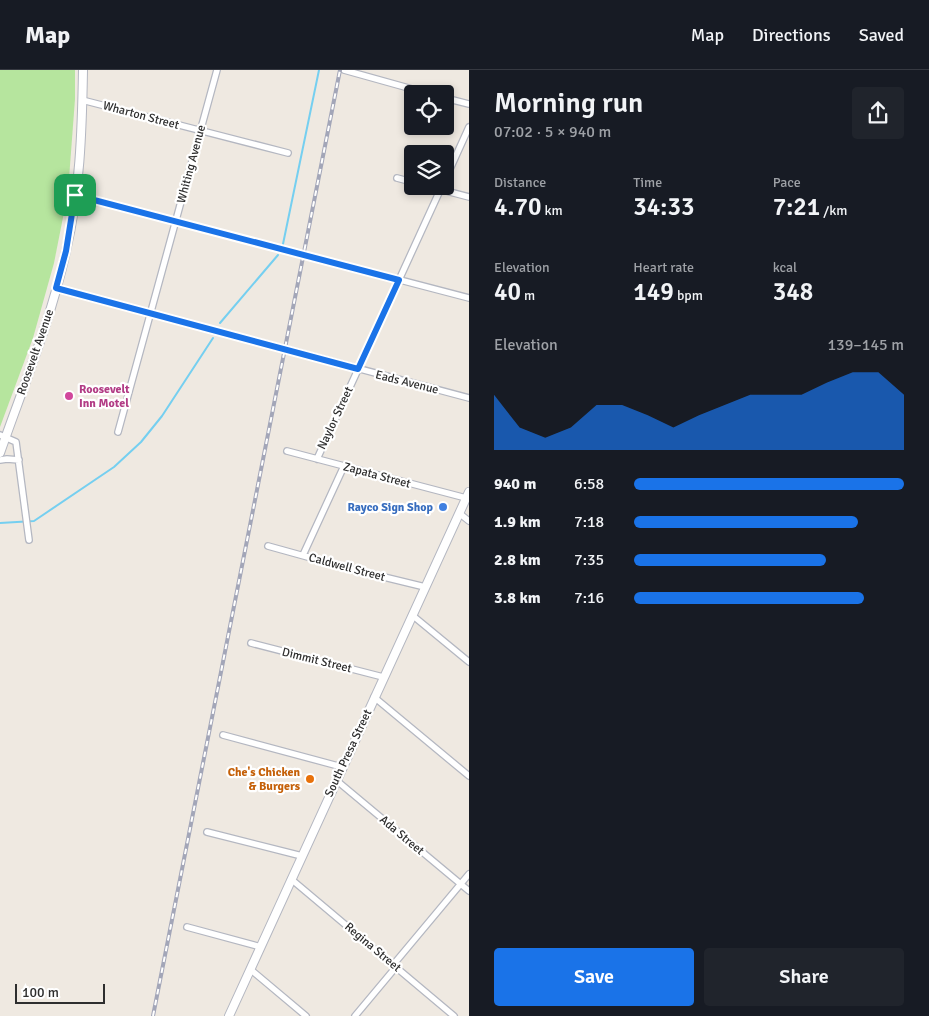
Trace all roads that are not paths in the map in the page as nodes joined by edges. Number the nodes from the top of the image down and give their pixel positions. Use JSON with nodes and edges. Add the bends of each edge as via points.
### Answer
{"nodes":[{"id":1,"x":83,"y":70,"type":"edge"},
{"id":2,"x":217,"y":70,"type":"edge"},
{"id":3,"x":344,"y":70,"type":"edge"},
{"id":4,"x":404,"y":87,"type":"edge"},
{"id":5,"x":82,"y":100,"type":"junction"},
{"id":6,"x":454,"y":100,"type":"edge"},
{"id":7,"x":469,"y":104,"type":"edge"},
{"id":8,"x":469,"y":127,"type":"edge"},
{"id":9,"x":200,"y":130,"type":"junction"},
{"id":10,"x":288,"y":154,"type":"dead end"},
{"id":11,"x":454,"y":160,"type":"edge"},
{"id":12,"x":397,"y":178,"type":"dead end"},
{"id":13,"x":404,"y":180,"type":"edge"},
{"id":14,"x":454,"y":192,"type":"edge"},
{"id":15,"x":75,"y":195,"type":"junction"},
{"id":16,"x":438,"y":195,"type":"edge"},
{"id":17,"x":469,"y":197,"type":"edge"},
{"id":18,"x":175,"y":222,"type":"junction"},
{"id":19,"x":399,"y":280,"type":"junction"},
{"id":20,"x":56,"y":288,"type":"junction"},
{"id":21,"x":469,"y":298,"type":"edge"},
{"id":22,"x":151,"y":314,"type":"junction"},
{"id":23,"x":358,"y":369,"type":"junction"},
{"id":24,"x":469,"y":398,"type":"edge"},
{"id":25,"x":118,"y":432,"type":"dead end"},
{"id":26,"x":3,"y":436,"type":"edge"},
{"id":27,"x":287,"y":451,"type":"dead end"},
{"id":28,"x":0,"y":453,"type":"edge"},
{"id":29,"x":317,"y":459,"type":"junction"},
{"id":30,"x":0,"y":460,"type":"edge"},
{"id":31,"x":19,"y":460,"type":"junction"},
{"id":32,"x":344,"y":466,"type":"junction"},
{"id":33,"x":467,"y":495,"type":"edge"},
{"id":34,"x":459,"y":513,"type":"junction"},
{"id":35,"x":469,"y":521,"type":"edge"},
{"id":36,"x":29,"y":540,"type":"dead end"},
{"id":37,"x":268,"y":546,"type":"dead end"},
{"id":38,"x":303,"y":555,"type":"junction"},
{"id":39,"x":425,"y":587,"type":"junction"},
{"id":40,"x":412,"y":615,"type":"junction"},
{"id":41,"x":251,"y":643,"type":"dead end"},
{"id":42,"x":469,"y":662,"type":"edge"},
{"id":43,"x":383,"y":677,"type":"junction"},
{"id":44,"x":374,"y":697,"type":"junction"},
{"id":45,"x":222,"y":735,"type":"dead end"},
{"id":46,"x":342,"y":767,"type":"junction"},
{"id":47,"x":469,"y":776,"type":"edge"},
{"id":48,"x":336,"y":780,"type":"junction"},
{"id":49,"x":207,"y":832,"type":"dead end"},
{"id":50,"x":302,"y":856,"type":"junction"},
{"id":51,"x":469,"y":874,"type":"edge"},
{"id":52,"x":291,"y":879,"type":"junction"},
{"id":53,"x":461,"y":884,"type":"junction"},
{"id":54,"x":469,"y":890,"type":"edge"},
{"id":55,"x":187,"y":927,"type":"dead end"},
{"id":56,"x":261,"y":947,"type":"junction"},
{"id":57,"x":395,"y":966,"type":"junction"},
{"id":58,"x":250,"y":969,"type":"junction"},
{"id":59,"x":229,"y":1016,"type":"edge"},
{"id":60,"x":306,"y":1016,"type":"edge"},
{"id":61,"x":355,"y":1016,"type":"edge"},
{"id":62,"x":454,"y":1016,"type":"edge"}],
"edges":[{"from":1,"to":5,"type":"main road","name":"Roosevelt Avenue"},
{"from":2,"to":9,"type":"street","name":"Whiting Avenue"},
{"from":3,"to":4,"type":"street"},
{"from":5,"to":9,"type":"street","name":"Wharton Street"},
{"from":5,"to":15,"type":"main road","name":"Roosevelt Avenue"},
{"from":6,"to":7,"type":"street"},
{"from":8,"to":11,"type":"street"},
{"from":9,"to":10,"type":"street","name":"Wharton Street"},
{"from":9,"to":18,"type":"street","name":"Whiting Avenue"},
{"from":12,"to":13,"type":"street"},
{"from":14,"to":17,"type":"street"},
{"from":15,"to":18,"type":"street"},
{"from":15,"to":20,"type":"main road","name":"Roosevelt Avenue"},
{"from":16,"to":19,"type":"street","name":"Naylor Street"},
{"from":18,"to":19,"type":"street"},
{"from":18,"to":22,"type":"street","name":"Whiting Avenue"},
{"from":19,"to":21,"type":"street"},
{"from":19,"to":23,"type":"street","name":"Naylor Street"},
{"from":20,"to":22,"type":"street","name":"Eads Avenue"},
{"from":20,"to":26,"type":"main road","name":"Roosevelt Avenue","via":[[48,318]]},
{"from":22,"to":23,"type":"street","name":"Eads Avenue"},
{"from":22,"to":25,"type":"street","name":"Whiting Avenue"},
{"from":23,"to":24,"type":"street","name":"Eads Avenue"},
{"from":23,"to":29,"type":"street","name":"Naylor Street"},
{"from":26,"to":28,"type":"main road","name":"Roosevelt Avenue"},
{"from":26,"to":31,"type":"street","via":[[16,442]]},
{"from":27,"to":29,"type":"street","name":"Zapata Street"},
{"from":29,"to":32,"type":"street","name":"Zapata Street"},
{"from":30,"to":31,"type":"street"},
{"from":31,"to":36,"type":"street"},
{"from":32,"to":33,"type":"street","name":"Zapata Street"},
{"from":32,"to":38,"type":"street"},
{"from":33,"to":34,"type":"main road","name":"South Presa Street"},
{"from":34,"to":35,"type":"street"},
{"from":34,"to":39,"type":"main road","name":"South Presa Street"},
{"from":37,"to":38,"type":"street","name":"Caldwell Street"},
{"from":38,"to":39,"type":"street","name":"Caldwell Street"},
{"from":39,"to":40,"type":"main road","name":"South Presa Street"},
{"from":40,"to":42,"type":"street"},
{"from":40,"to":43,"type":"main road","name":"South Presa Street"},
{"from":41,"to":43,"type":"street","name":"Dimmit Street"},
{"from":43,"to":44,"type":"main road","name":"South Presa Street"},
{"from":44,"to":46,"type":"main road","name":"South Presa Street"},
{"from":44,"to":47,"type":"street"},
{"from":45,"to":46,"type":"street"},
{"from":46,"to":48,"type":"main road","name":"South Presa Street"},
{"from":48,"to":50,"type":"main road","name":"South Presa Street"},
{"from":48,"to":53,"type":"street","name":"Ada Street"},
{"from":49,"to":50,"type":"street"},
{"from":50,"to":52,"type":"main road","name":"South Presa Street"},
{"from":51,"to":53,"type":"street"},
{"from":52,"to":56,"type":"main road","name":"South Presa Street"},
{"from":52,"to":57,"type":"street","name":"Regina Street"},
{"from":53,"to":54,"type":"street","name":"Ada Street"},
{"from":53,"to":57,"type":"street"},
{"from":55,"to":56,"type":"street"},
{"from":56,"to":58,"type":"main road","name":"South Presa Street"},
{"from":57,"to":61,"type":"street"},
{"from":57,"to":62,"type":"street","name":"Regina Street"},
{"from":58,"to":59,"type":"main road","name":"South Presa Street"},
{"from":58,"to":60,"type":"street"}]}
